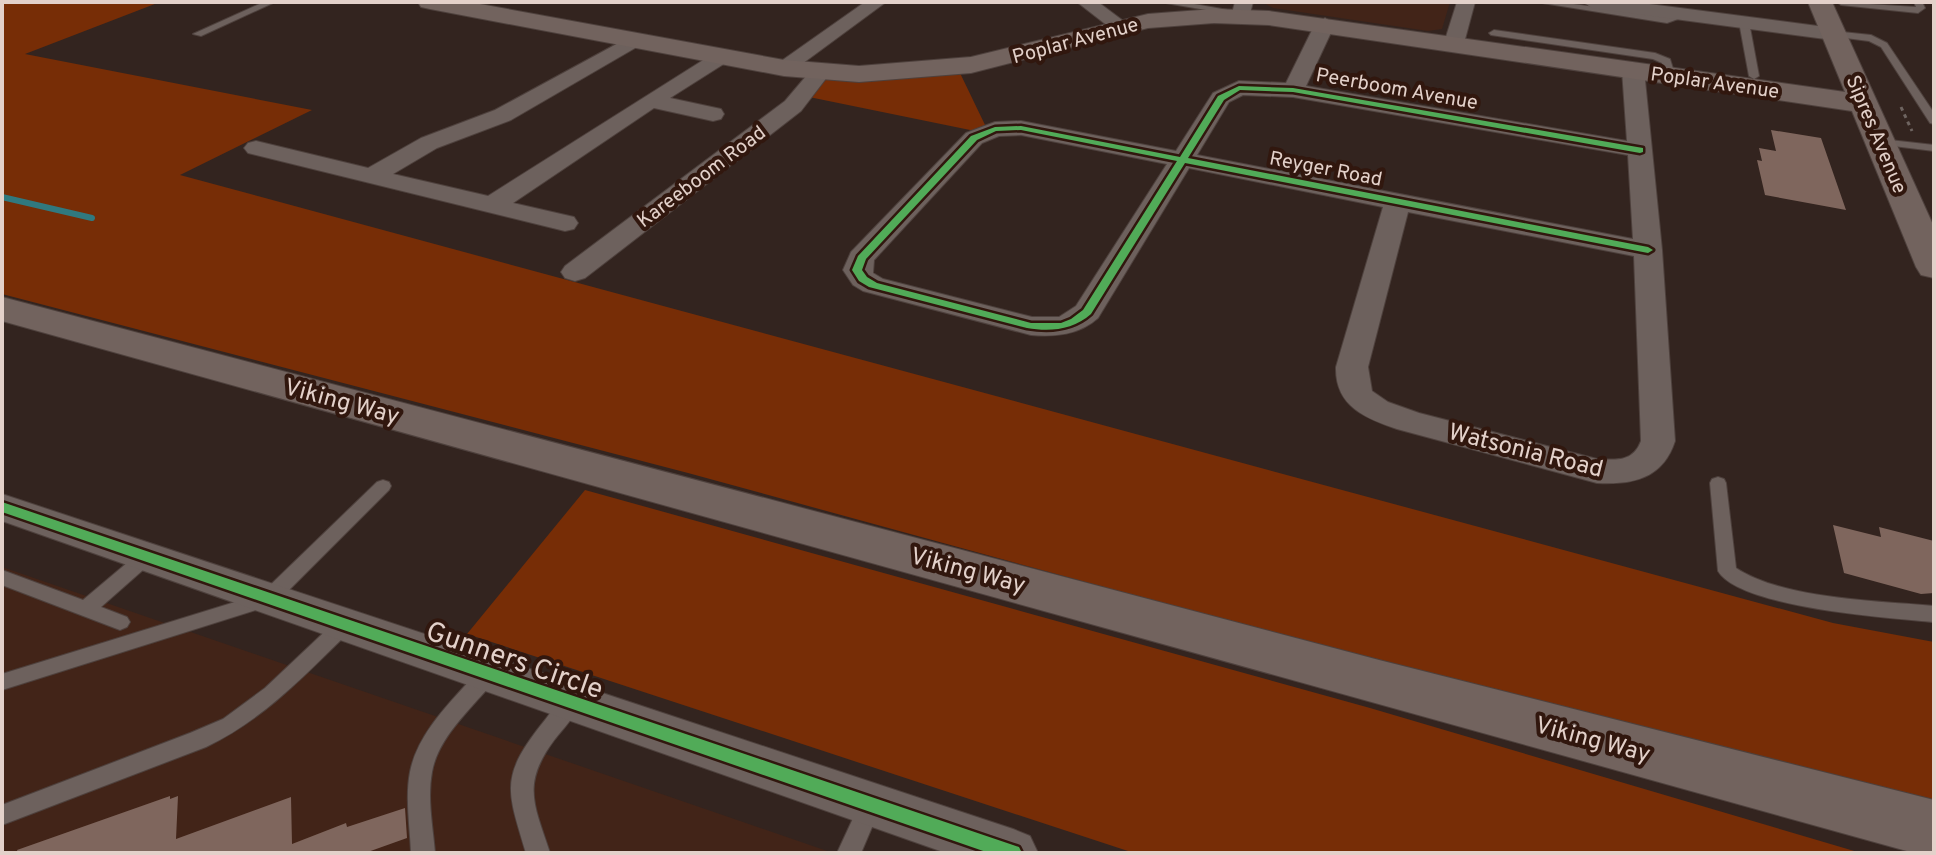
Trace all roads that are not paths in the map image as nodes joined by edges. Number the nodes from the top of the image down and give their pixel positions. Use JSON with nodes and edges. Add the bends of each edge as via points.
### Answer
{"nodes":[{"id":1,"x":271,"y":2,"type":"edge"},
{"id":2,"x":438,"y":2,"type":"edge"},
{"id":3,"x":1086,"y":2,"type":"edge"},
{"id":4,"x":1164,"y":2,"type":"edge"},
{"id":5,"x":1466,"y":2,"type":"edge"},
{"id":6,"x":1540,"y":2,"type":"edge"},
{"id":7,"x":1592,"y":2,"type":"edge"},
{"id":8,"x":1820,"y":2,"type":"edge"},
{"id":9,"x":1841,"y":2,"type":"edge"},
{"id":10,"x":1918,"y":2,"type":"edge"},
{"id":11,"x":871,"y":3,"type":"edge"},
{"id":12,"x":1242,"y":11,"type":"edge"},
{"id":13,"x":1721,"y":11,"type":"edge"},
{"id":14,"x":1673,"y":13,"type":"junction"},
{"id":15,"x":1744,"y":22,"type":"junction"},
{"id":16,"x":1325,"y":24,"type":"junction"},
{"id":17,"x":1120,"y":26,"type":"junction"},
{"id":18,"x":1494,"y":33,"type":"dead end"},
{"id":19,"x":198,"y":34,"type":"dead end"},
{"id":20,"x":1833,"y":34,"type":"junction"},
{"id":21,"x":635,"y":40,"type":"junction"},
{"id":22,"x":1454,"y":43,"type":"junction"},
{"id":23,"x":1515,"y":44,"type":"junction"},
{"id":24,"x":723,"y":56,"type":"junction"},
{"id":25,"x":784,"y":68,"type":"junction"},
{"id":26,"x":1633,"y":70,"type":"junction"},
{"id":27,"x":820,"y":72,"type":"junction"},
{"id":28,"x":1670,"y":75,"type":"junction"},
{"id":29,"x":1754,"y":76,"type":"dead end"},
{"id":30,"x":1293,"y":90,"type":"junction"},
{"id":31,"x":651,"y":101,"type":"junction"},
{"id":32,"x":1865,"y":104,"type":"junction"},
{"id":33,"x":713,"y":114,"type":"dead end"},
{"id":34,"x":1934,"y":121,"type":"edge"},
{"id":35,"x":1881,"y":142,"type":"junction"},
{"id":36,"x":256,"y":148,"type":"dead end"},
{"id":37,"x":1934,"y":148,"type":"edge"},
{"id":38,"x":1640,"y":150,"type":"junction"},
{"id":39,"x":1181,"y":160,"type":"junction"},
{"id":40,"x":372,"y":176,"type":"junction"},
{"id":41,"x":1397,"y":203,"type":"junction"},
{"id":42,"x":492,"y":205,"type":"junction"},
{"id":43,"x":565,"y":223,"type":"dead end"},
{"id":44,"x":1648,"y":250,"type":"junction"},
{"id":45,"x":1930,"y":250,"type":"edge"},
{"id":46,"x":575,"y":272,"type":"dead end"},
{"id":47,"x":2,"y":309,"type":"edge"},
{"id":48,"x":1718,"y":483,"type":"dead end"},
{"id":49,"x":383,"y":486,"type":"dead end"},
{"id":50,"x":2,"y":507,"type":"edge"},
{"id":51,"x":146,"y":557,"type":"junction"},
{"id":52,"x":2,"y":577,"type":"edge"},
{"id":53,"x":268,"y":599,"type":"junction"},
{"id":54,"x":85,"y":609,"type":"junction"},
{"id":55,"x":1934,"y":614,"type":"edge"},
{"id":56,"x":120,"y":622,"type":"dead end"},
{"id":57,"x":343,"y":626,"type":"junction"},
{"id":58,"x":487,"y":675,"type":"junction"},
{"id":59,"x":2,"y":682,"type":"edge"},
{"id":60,"x":571,"y":703,"type":"junction"},
{"id":61,"x":871,"y":805,"type":"junction"},
{"id":62,"x":2,"y":815,"type":"edge"},
{"id":63,"x":1924,"y":829,"type":"edge"},
{"id":64,"x":423,"y":853,"type":"edge"},
{"id":65,"x":538,"y":853,"type":"edge"},
{"id":66,"x":849,"y":853,"type":"edge"},
{"id":67,"x":1013,"y":853,"type":"edge"}],
"edges":[{"from":1,"to":19,"type":"lane"},
{"from":2,"to":21,"type":"street","name":"Poplar Avenue"},
{"from":3,"to":17,"type":"street"},
{"from":4,"to":12,"type":"lane"},
{"from":5,"to":22,"type":"street"},
{"from":6,"to":14,"type":"lane","via":[[1667,20]]},
{"from":7,"to":14,"type":"street"},
{"from":8,"to":20,"type":"street","name":"Sipres Avenue"},
{"from":9,"to":10,"type":"lane","via":[[1918,10]]},
{"from":11,"to":25,"type":"street"},
{"from":12,"to":16,"type":"street","name":"Poplar Avenue"},
{"from":12,"to":17,"type":"street","name":"Poplar Avenue"},
{"from":13,"to":14,"type":"street"},
{"from":13,"to":15,"type":"street"},
{"from":15,"to":20,"type":"street"},
{"from":15,"to":29,"type":"lane"},
{"from":16,"to":22,"type":"street","name":"Poplar Avenue"},
{"from":16,"to":30,"type":"street"},
{"from":17,"to":27,"type":"street","name":"Poplar Avenue","via":[[958,68]]},
{"from":18,"to":23,"type":"lane"},
{"from":20,"to":32,"type":"street","name":"Sipres Avenue"},
{"from":20,"to":34,"type":"lane","via":[[1871,38],[1884,45]]},
{"from":21,"to":24,"type":"street","name":"Poplar Avenue"},
{"from":21,"to":40,"type":"street","via":[[512,111],[429,143]]},
{"from":22,"to":23,"type":"street","name":"Poplar Avenue"},
{"from":23,"to":26,"type":"street","name":"Poplar Avenue"},
{"from":23,"to":28,"type":"lane","via":[[1655,56],[1667,61]]},
{"from":24,"to":25,"type":"street","name":"Poplar Avenue"},
{"from":24,"to":31,"type":"street"},
{"from":25,"to":27,"type":"street","name":"Poplar Avenue"},
{"from":26,"to":28,"type":"street","name":"Poplar Avenue"},
{"from":26,"to":38,"type":"street","name":"Watsonia Road"},
{"from":27,"to":46,"type":"street","name":"Kareeboom Road","via":[[793,106]]},
{"from":28,"to":32,"type":"street","name":"Poplar Avenue"},
{"from":30,"to":38,"type":"street","name":"Peerboom Avenue"},
{"from":30,"to":39,"type":"street","name":"Peerboom Avenue","via":[[1257,87],[1228,92]]},
{"from":31,"to":33,"type":"street"},
{"from":31,"to":42,"type":"street"},
{"from":32,"to":35,"type":"street","name":"Sipres Avenue"},
{"from":35,"to":37,"type":"lane"},
{"from":35,"to":45,"type":"street","name":"Sipres Avenue"},
{"from":36,"to":40,"type":"street"},
{"from":38,"to":44,"type":"street","name":"Watsonia Road"},
{"from":39,"to":39,"type":"street","name":"Reyger Road","via":[[1087,312],[1073,322],[1031,326],[873,285],[857,270],[861,258],[974,138],[995,129],[1021,128]]},
{"from":39,"to":41,"type":"street","name":"Reyger Road"},
{"from":40,"to":42,"type":"street"},
{"from":41,"to":44,"type":"street","name":"Reyger Road"},
{"from":41,"to":44,"type":"street","name":"Watsonia Road","via":[[1352,367],[1350,383],[1357,397],[1409,421],[1597,471],[1624,473],[1643,467],[1658,441]]},
{"from":42,"to":43,"type":"street"},
{"from":47,"to":63,"type":"street","name":"Viking Way"},
{"from":48,"to":55,"type":"lane","via":[[1730,575],[1827,603]]},
{"from":49,"to":53,"type":"lane"},
{"from":50,"to":51,"type":"street","name":"Gunners Circle"},
{"from":51,"to":53,"type":"street","name":"Gunners Circle"},
{"from":51,"to":54,"type":"lane"},
{"from":52,"to":54,"type":"lane"},
{"from":53,"to":57,"type":"street","name":"Gunners Circle"},
{"from":53,"to":59,"type":"lane"},
{"from":54,"to":56,"type":"lane"},
{"from":57,"to":58,"type":"street","name":"Gunners Circle"},
{"from":57,"to":62,"type":"lane","via":[[272,694],[230,725]]},
{"from":58,"to":60,"type":"street","name":"Gunners Circle"},
{"from":58,"to":64,"type":"lane","via":[[424,761]]},
{"from":60,"to":61,"type":"street","name":"Gunners Circle"},
{"from":60,"to":65,"type":"lane","via":[[526,765],[520,782]]},
{"from":61,"to":66,"type":"lane"},
{"from":61,"to":67,"type":"street","name":"Gunners Circle"}]}
